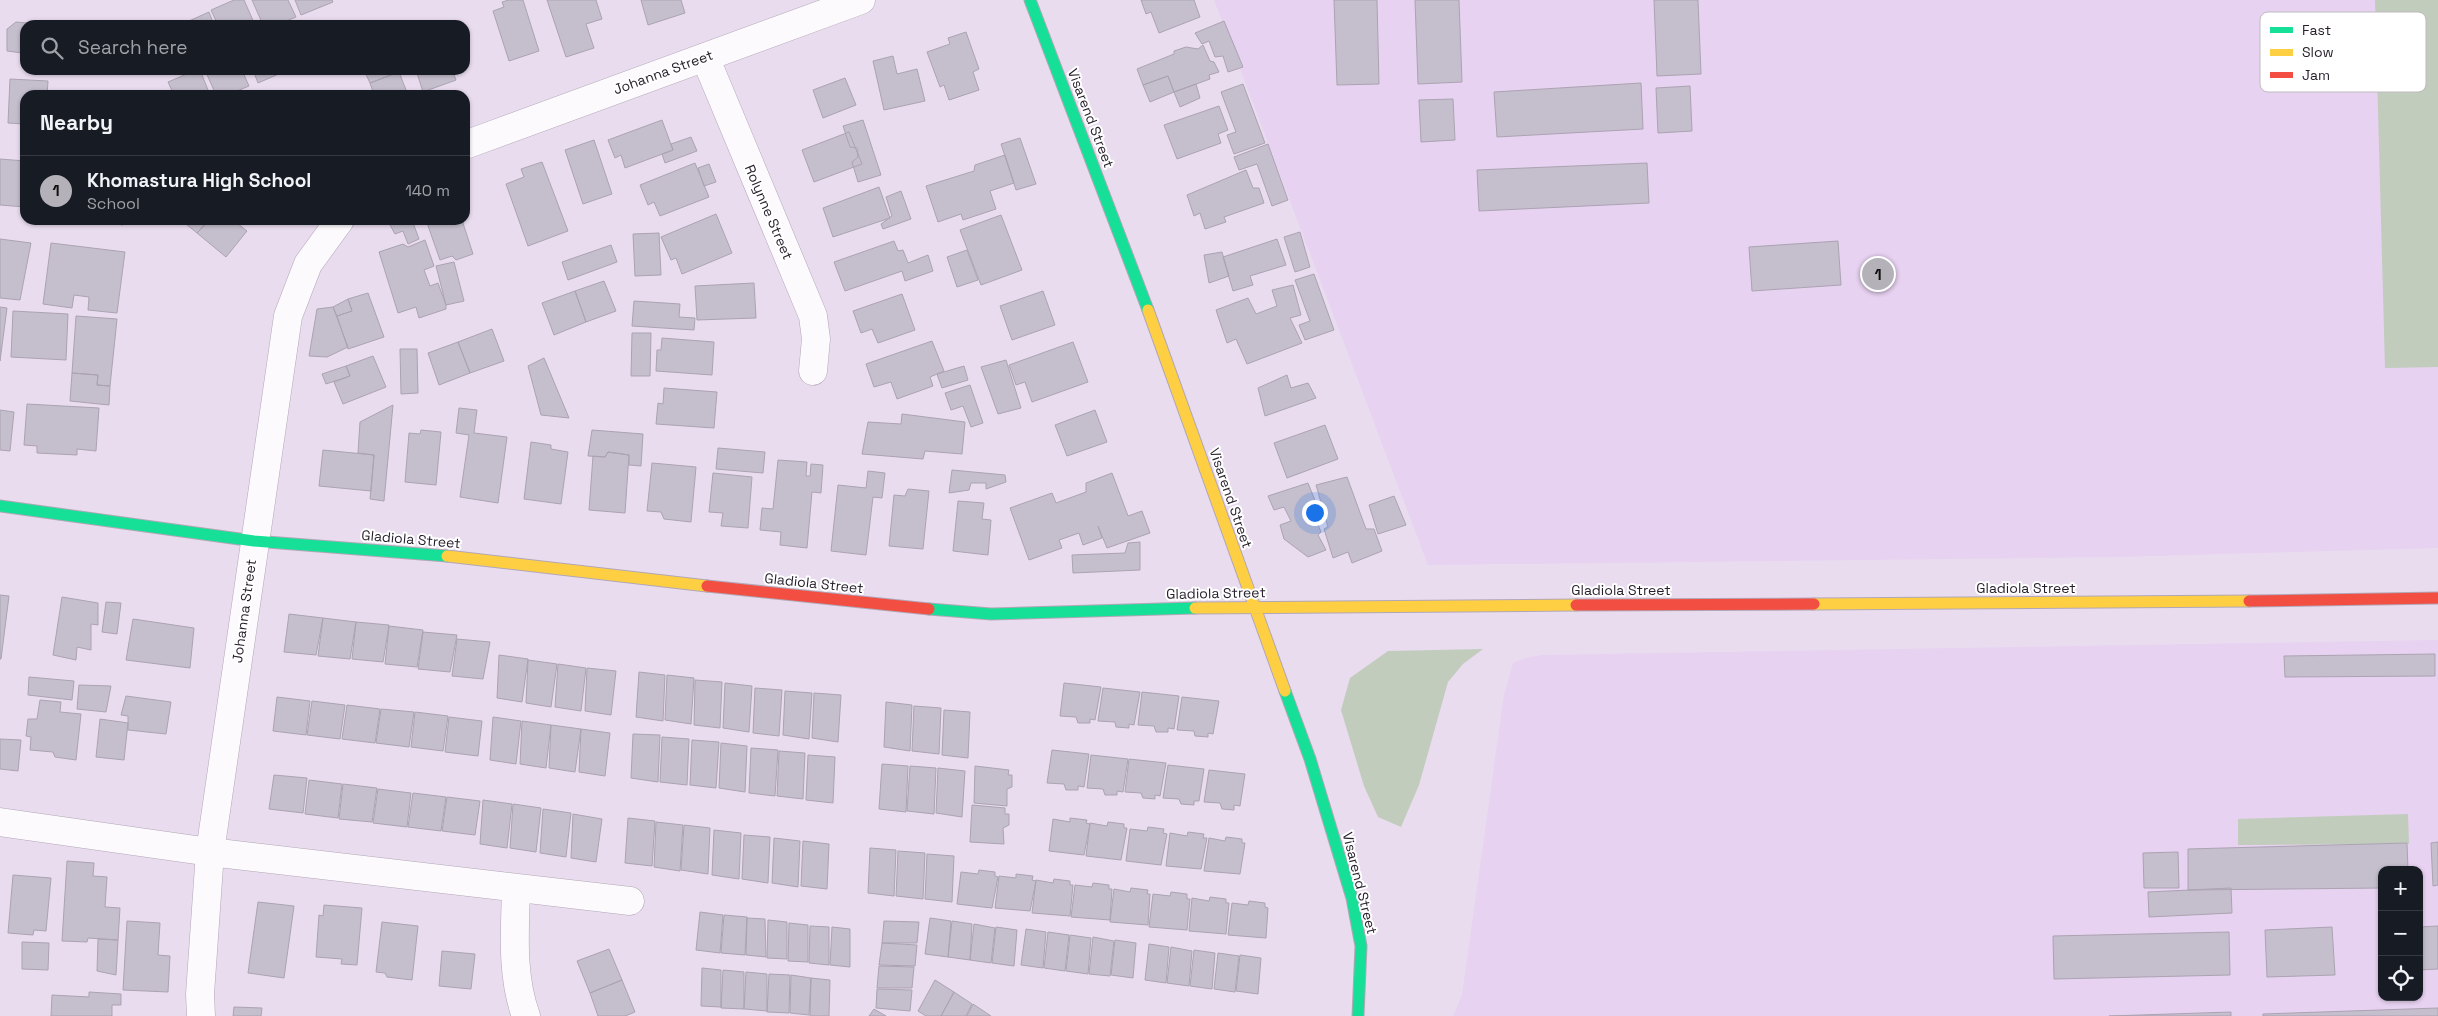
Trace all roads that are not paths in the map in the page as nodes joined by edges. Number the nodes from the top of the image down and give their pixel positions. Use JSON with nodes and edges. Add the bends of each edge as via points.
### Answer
{"nodes":[{"id":1,"x":862,"y":0,"type":"edge"},
{"id":2,"x":1030,"y":0,"type":"edge"},
{"id":3,"x":705,"y":57,"type":"junction"},
{"id":4,"x":470,"y":144,"type":"edge"},
{"id":5,"x":336,"y":225,"type":"edge"},
{"id":6,"x":813,"y":371,"type":"dead end"},
{"id":7,"x":0,"y":506,"type":"edge"},
{"id":8,"x":254,"y":541,"type":"junction"},
{"id":9,"x":2438,"y":598,"type":"edge"},
{"id":10,"x":1253,"y":606,"type":"junction"},
{"id":11,"x":0,"y":822,"type":"edge"},
{"id":12,"x":210,"y":852,"type":"junction"},
{"id":13,"x":516,"y":888,"type":"junction"},
{"id":14,"x":630,"y":901,"type":"dead end"},
{"id":15,"x":201,"y":1016,"type":"edge"},
{"id":16,"x":526,"y":1016,"type":"edge"},
{"id":17,"x":1358,"y":1016,"type":"edge"}],
"edges":[{"from":1,"to":3,"type":"street","name":"Johanna Street"},
{"from":2,"to":10,"type":"street","name":"Visarend Street","via":[[1177,386]]},
{"from":3,"to":4,"type":"street","name":"Johanna Street"},
{"from":3,"to":6,"type":"street","name":"Rolynne Street","via":[[813,316],[816,340]]},
{"from":5,"to":8,"type":"street","name":"Johanna Street","via":[[308,264],[288,316]]},
{"from":7,"to":8,"type":"street","name":"Gladiola Street"},
{"from":8,"to":10,"type":"street","name":"Gladiola Street","via":[[453,557],[875,605],[991,614]]},
{"from":8,"to":12,"type":"street","name":"Johanna Street"},
{"from":9,"to":10,"type":"street","name":"Gladiola Street"},
{"from":10,"to":17,"type":"street","name":"Visarend Street","via":[[1310,759],[1352,898],[1361,946]]},
{"from":11,"to":12,"type":"street"},
{"from":12,"to":13,"type":"street"},
{"from":12,"to":15,"type":"street","name":"Johanna Street"},
{"from":13,"to":14,"type":"street"},
{"from":13,"to":16,"type":"street","via":[[517,983]]}]}
